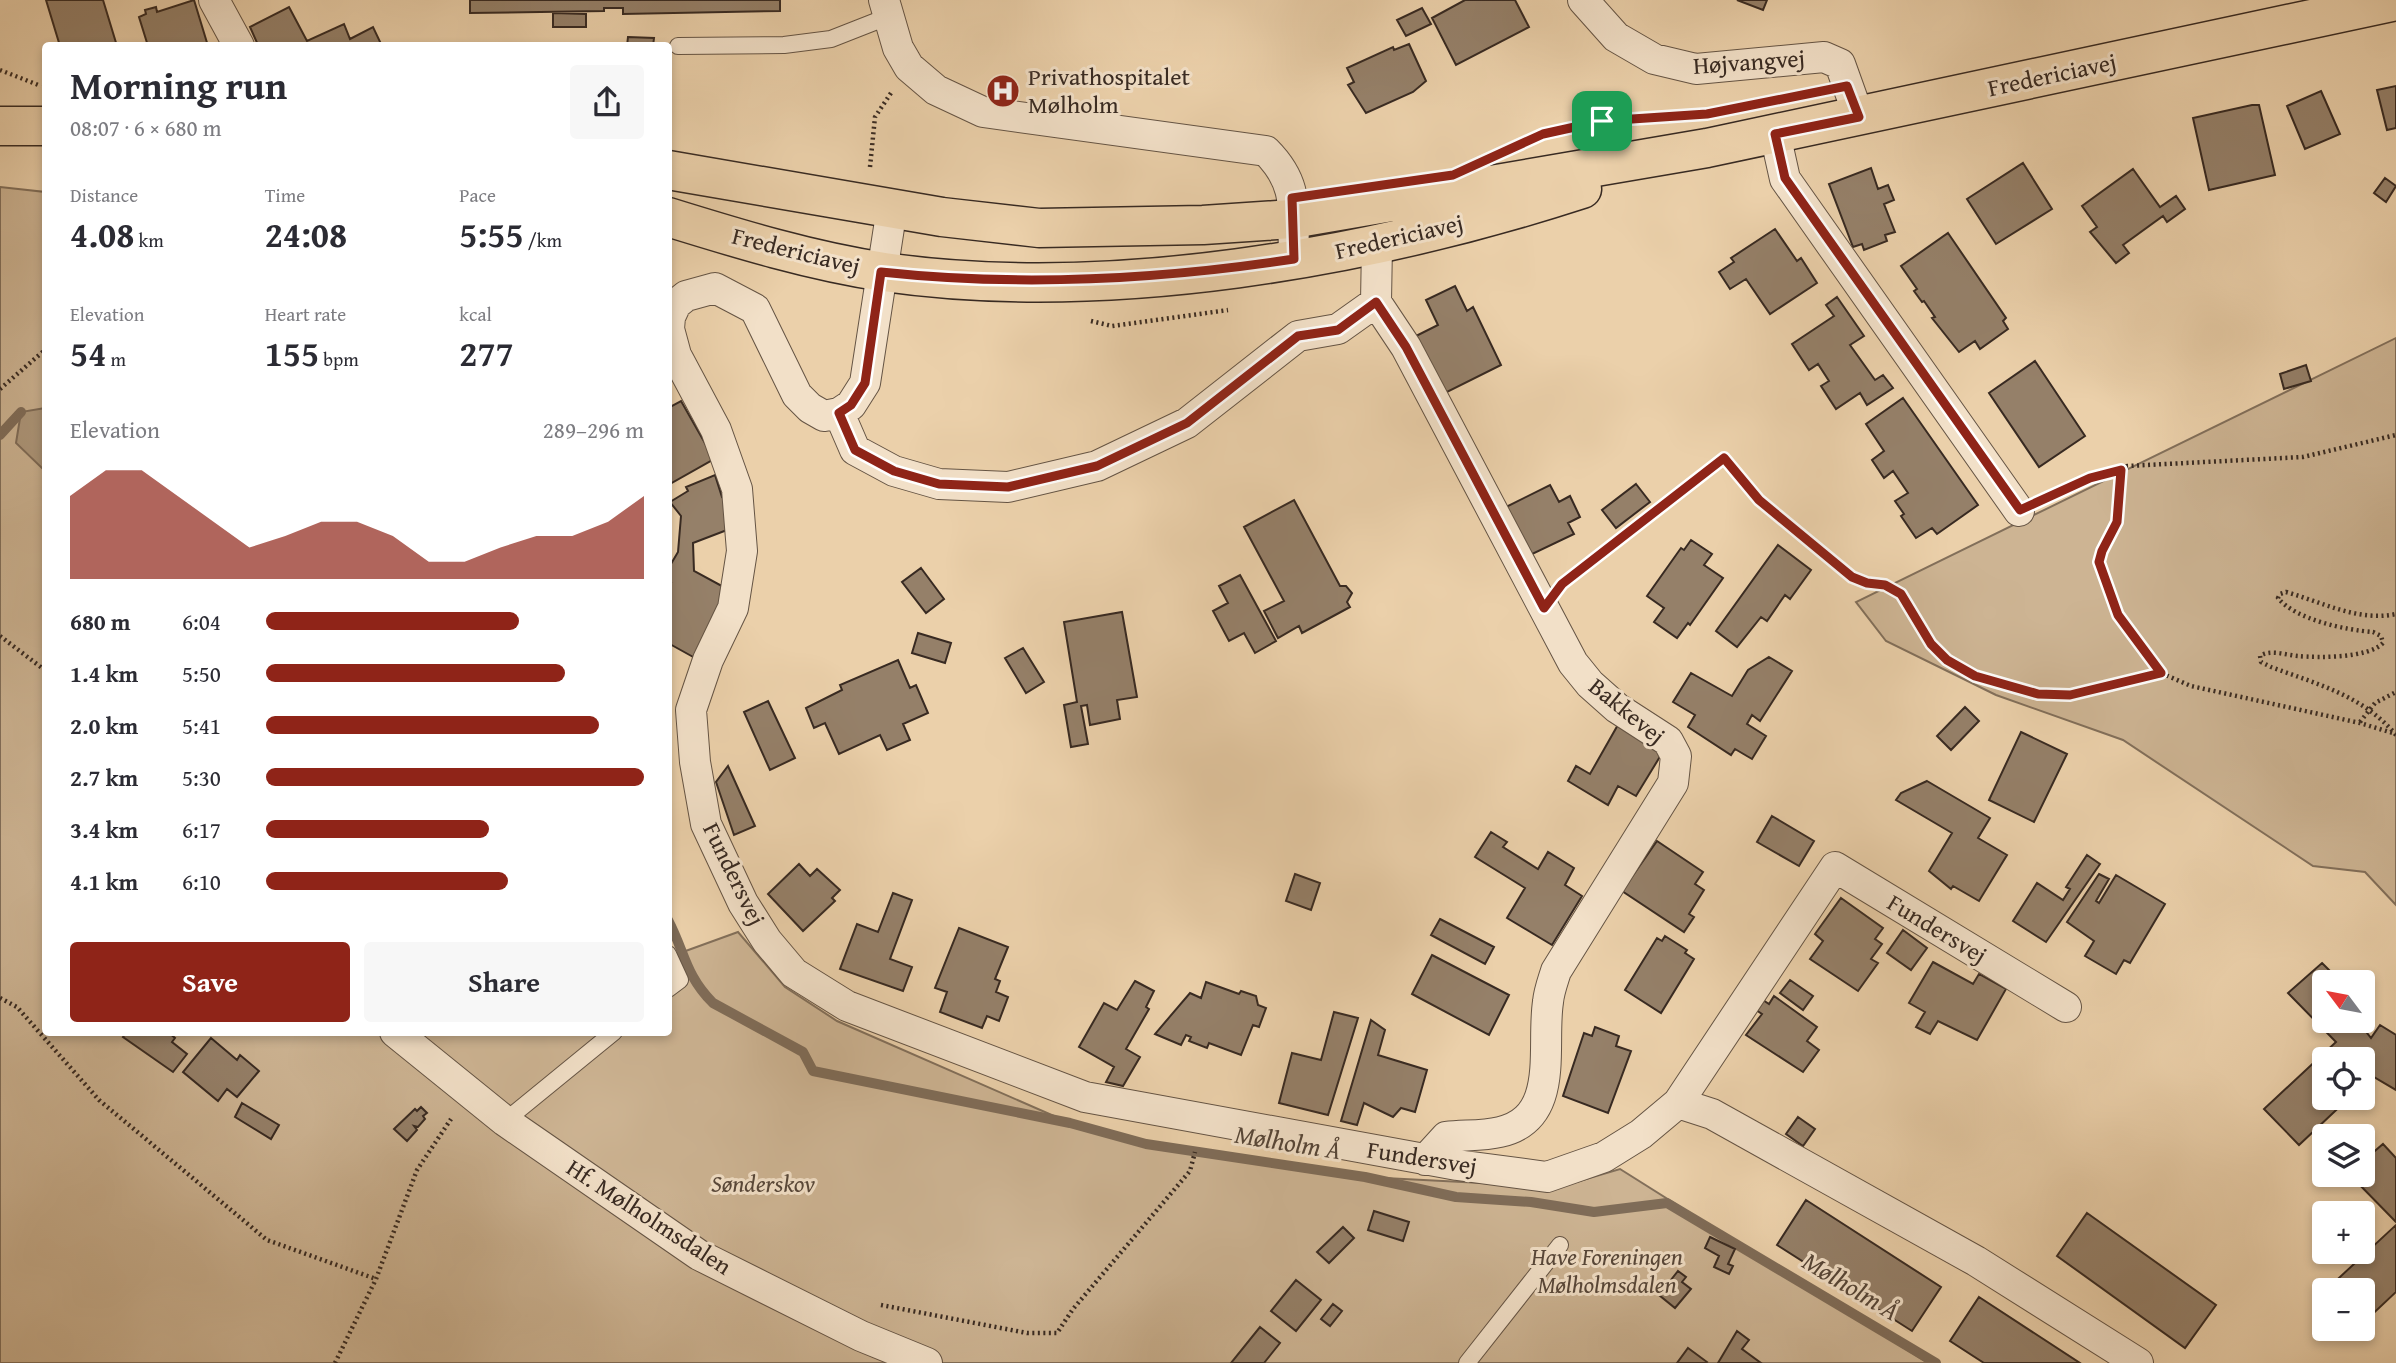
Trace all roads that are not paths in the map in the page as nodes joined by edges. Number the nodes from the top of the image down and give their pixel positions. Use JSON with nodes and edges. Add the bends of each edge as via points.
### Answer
{"nodes":[{"id":1,"x":214,"y":0,"type":"edge"},
{"id":2,"x":1583,"y":0,"type":"edge"},
{"id":3,"x":2396,"y":1,"type":"edge"},
{"id":4,"x":886,"y":9,"type":"edge"},
{"id":5,"x":237,"y":42,"type":"edge"},
{"id":6,"x":678,"y":46,"type":"dead end"},
{"id":7,"x":0,"y":113,"type":"edge"},
{"id":8,"x":1859,"y":117,"type":"junction"},
{"id":9,"x":27,"y":126,"type":"edge"},
{"id":10,"x":1775,"y":134,"type":"junction"},
{"id":11,"x":1707,"y":148,"type":"junction"},
{"id":12,"x":672,"y":171,"type":"edge"},
{"id":13,"x":892,"y":208,"type":"junction"},
{"id":14,"x":672,"y":217,"type":"edge"},
{"id":15,"x":1292,"y":219,"type":"junction"},
{"id":16,"x":1377,"y":245,"type":"junction"},
{"id":17,"x":1294,"y":259,"type":"junction"},
{"id":18,"x":881,"y":272,"type":"junction"},
{"id":19,"x":1376,"y":302,"type":"junction"},
{"id":20,"x":672,"y":316,"type":"edge"},
{"id":21,"x":672,"y":342,"type":"edge"},
{"id":22,"x":839,"y":413,"type":"junction"},
{"id":23,"x":2020,"y":510,"type":"road end"},
{"id":24,"x":672,"y":963,"type":"edge"},
{"id":25,"x":672,"y":986,"type":"edge"},
{"id":26,"x":2066,"y":1007,"type":"dead end"},
{"id":27,"x":400,"y":1036,"type":"edge"},
{"id":28,"x":609,"y":1036,"type":"edge"},
{"id":29,"x":1678,"y":1103,"type":"junction"},
{"id":30,"x":505,"y":1121,"type":"junction"},
{"id":31,"x":1425,"y":1160,"type":"junction"},
{"id":32,"x":1560,"y":1245,"type":"dead end"},
{"id":33,"x":927,"y":1363,"type":"edge"},
{"id":34,"x":1467,"y":1363,"type":"edge"},
{"id":35,"x":2138,"y":1363,"type":"edge"}],
"edges":[{"from":1,"to":5,"type":"street"},
{"from":2,"to":8,"type":"street","name":"Højvangvej","via":[[1616,37],[1654,59],[1696,69],[1824,57],[1840,64]]},
{"from":3,"to":8,"type":"main road","name":"Fredericiavej"},
{"from":4,"to":6,"type":"lane","via":[[831,39],[784,45]]},
{"from":4,"to":15,"type":"street","via":[[909,66],[936,90],[983,112],[1266,150],[1284,169],[1292,190]]},
{"from":7,"to":9,"type":"main road"},
{"from":8,"to":10,"type":"main road","name":"Fredericiavej"},
{"from":10,"to":11,"type":"main road","name":"Fredericiavej"},
{"from":10,"to":23,"type":"street","via":[[1785,178]]},
{"from":11,"to":15,"type":"main road","name":"Fredericiavej"},
{"from":11,"to":16,"type":"main road","name":"Fredericiavej","via":[[1533,205]]},
{"from":12,"to":13,"type":"main road","name":"Fredericiavej"},
{"from":13,"to":15,"type":"main road","name":"Fredericiavej","via":[[1039,228]]},
{"from":13,"to":18,"type":"street"},
{"from":14,"to":18,"type":"main road","name":"Fredericiavej","via":[[753,243]]},
{"from":15,"to":17,"type":"street"},
{"from":16,"to":17,"type":"main road","name":"Fredericiavej"},
{"from":16,"to":19,"type":"street"},
{"from":17,"to":18,"type":"main road","name":"Fredericiavej","via":[[1206,273],[1029,282]]},
{"from":18,"to":22,"type":"street","via":[[865,383],[851,405]]},
{"from":19,"to":22,"type":"street","via":[[1338,330],[1298,336],[1187,423],[1097,466],[1008,487],[939,484],[894,471],[855,450]]},
{"from":19,"to":31,"type":"street","name":"Bakkevej","via":[[1406,347],[1573,663],[1617,708],[1668,741],[1675,756],[1673,783],[1556,971],[1548,1002],[1546,1071],[1540,1097],[1528,1119],[1502,1132],[1446,1137]]},
{"from":20,"to":22,"type":"street","name":"Fundersvej","via":[[676,304],[686,296],[715,288],[732,294],[755,309],[797,395],[824,416]]},
{"from":21,"to":31,"type":"street","name":"Fundersvej","via":[[716,430],[737,489],[742,551],[733,608],[691,710],[706,824],[743,903],[794,973],[847,1006],[1085,1097]]},
{"from":24,"to":25,"type":"lane","via":[[680,980]]},
{"from":26,"to":29,"type":"street","name":"Fundersvej","via":[[1835,867]]},
{"from":27,"to":30,"type":"street","name":"Hf. Mølholmsdalen"},
{"from":28,"to":30,"type":"lane"},
{"from":29,"to":31,"type":"street","name":"Fundersvej","via":[[1604,1157],[1547,1177]]},
{"from":29,"to":35,"type":"street","via":[[1713,1114],[1964,1254]]},
{"from":30,"to":33,"type":"street","name":"Hf. Mølholmsdalen","via":[[698,1255],[861,1336]]},
{"from":32,"to":34,"type":"lane"}]}
